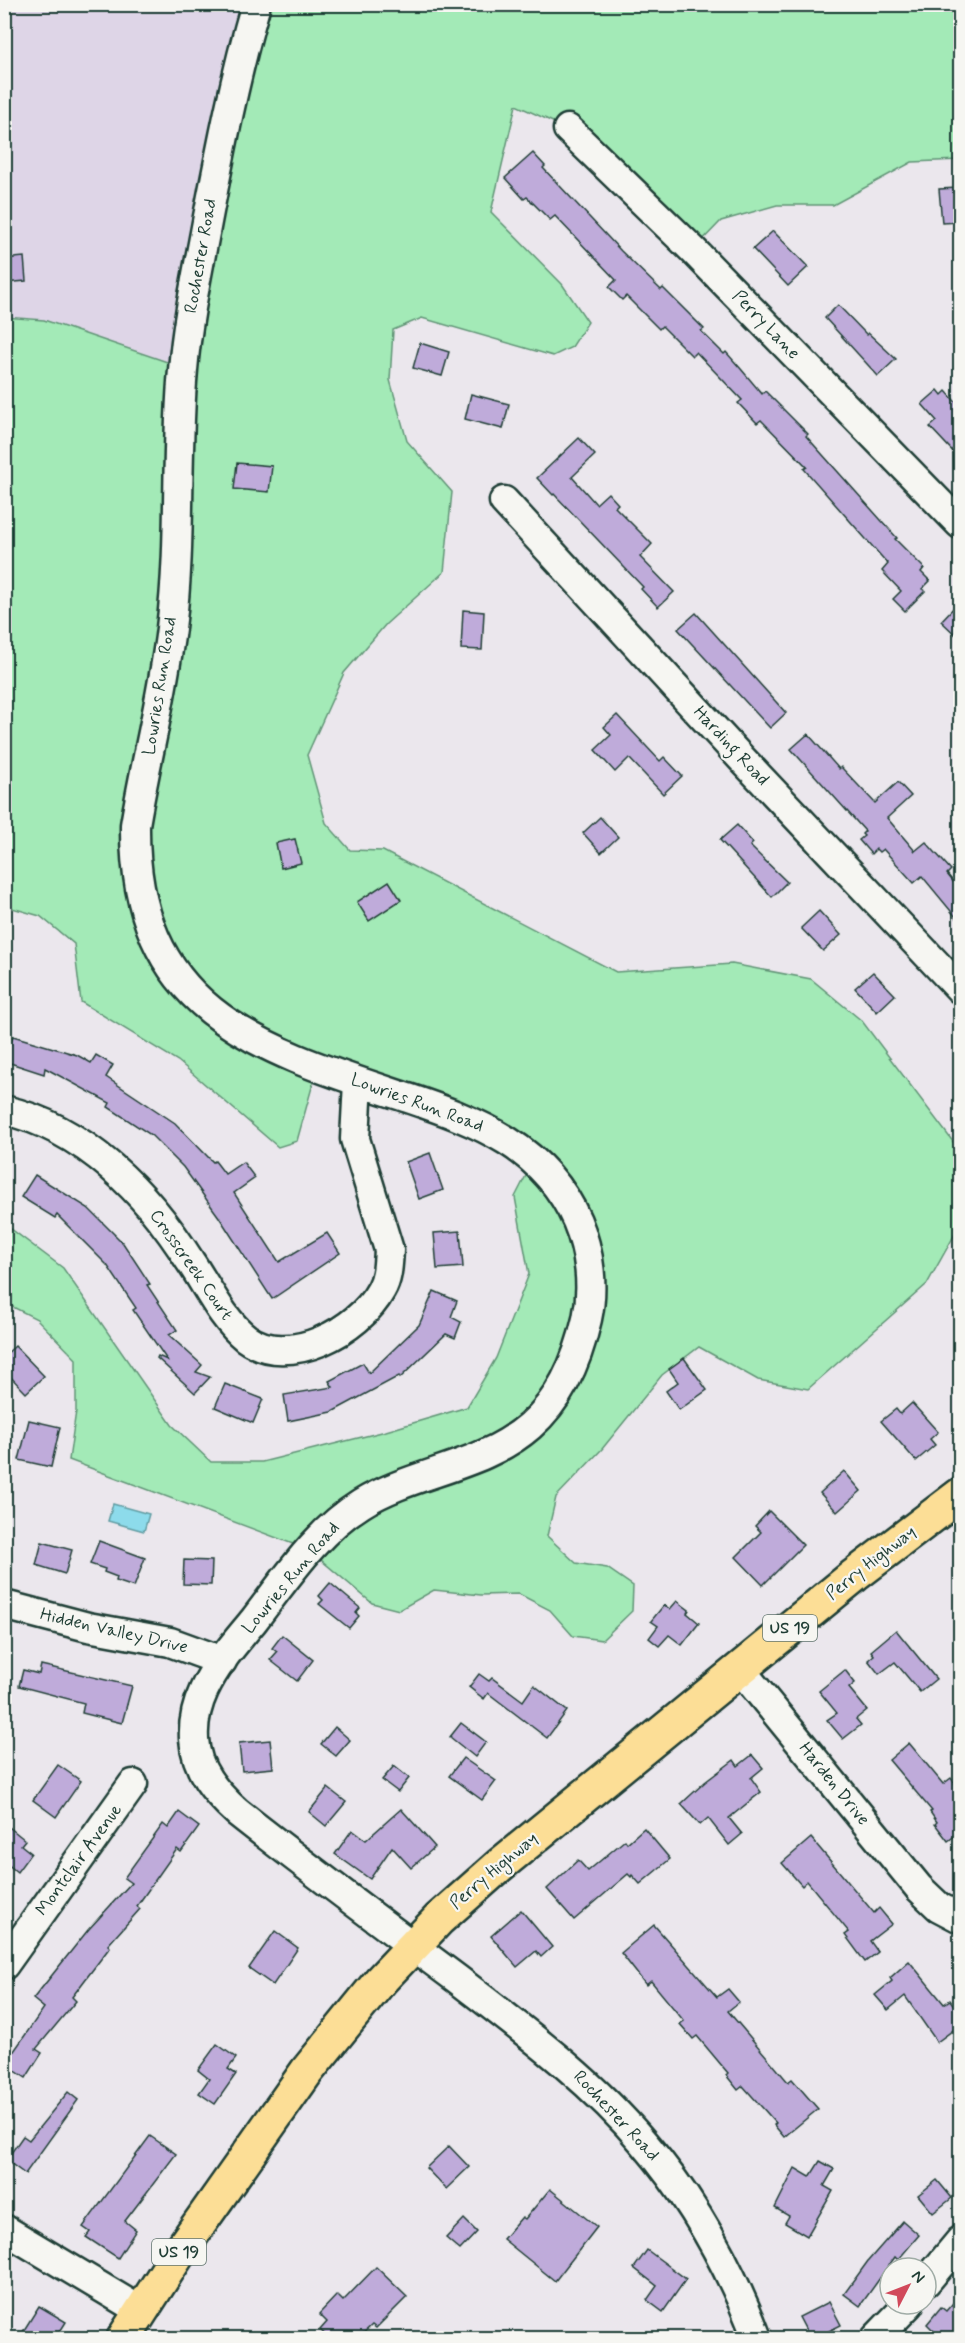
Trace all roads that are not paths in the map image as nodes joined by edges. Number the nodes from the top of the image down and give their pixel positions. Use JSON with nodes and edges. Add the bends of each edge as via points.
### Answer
{"nodes":[{"id":1,"x":256,"y":4,"type":"edge"},
{"id":2,"x":568,"y":129,"type":"dead end"},
{"id":3,"x":504,"y":501,"type":"dead end"},
{"id":4,"x":179,"y":511,"type":"joint"},
{"id":5,"x":960,"y":524,"type":"edge"},
{"id":6,"x":960,"y":989,"type":"edge"},
{"id":7,"x":358,"y":1082,"type":"junction"},
{"id":8,"x":4,"y":1110,"type":"edge"},
{"id":9,"x":960,"y":1495,"type":"edge"},
{"id":10,"x":4,"y":1605,"type":"edge"},
{"id":11,"x":222,"y":1661,"type":"junction"},
{"id":12,"x":740,"y":1669,"type":"junction"},
{"id":13,"x":133,"y":1784,"type":"dead end"},
{"id":14,"x":929,"y":1899,"type":"junction"},
{"id":15,"x":960,"y":1918,"type":"edge"},
{"id":16,"x":960,"y":1938,"type":"edge"},
{"id":17,"x":412,"y":1946,"type":"junction"},
{"id":18,"x":5,"y":1963,"type":"edge"},
{"id":19,"x":4,"y":2229,"type":"edge"},
{"id":20,"x":960,"y":2241,"type":"edge"},
{"id":21,"x":938,"y":2268,"type":"edge"},
{"id":22,"x":141,"y":2311,"type":"junction"},
{"id":23,"x":897,"y":2316,"type":"edge"},
{"id":24,"x":124,"y":2338,"type":"edge"},
{"id":25,"x":757,"y":2338,"type":"edge"},
{"id":26,"x":876,"y":2338,"type":"edge"}],
"edges":[{"from":1,"to":4,"type":"street","name":"Rochester Road","via":[[226,121],[193,300],[179,415]]},
{"from":2,"to":5,"type":"street","name":"Perry Lane","via":[[693,250]]},
{"from":3,"to":6,"type":"street","name":"Harding Road"},
{"from":4,"to":7,"type":"street","name":"Lowries Run Road","via":[[167,657],[135,825],[137,872],[148,920],[170,965],[186,986],[225,1021],[268,1048]]},
{"from":7,"to":8,"type":"street","name":"Crosscreek Court","via":[[355,1139],[389,1250],[388,1270],[372,1304],[358,1318],[325,1338],[290,1350],[260,1346],[236,1329],[158,1214],[116,1171],[50,1127]]},
{"from":7,"to":11,"type":"street","name":"Lowries Run Road","via":[[475,1122],[507,1140],[545,1171],[573,1211],[585,1245],[591,1280],[587,1317],[563,1384],[541,1416],[493,1451],[394,1487],[341,1519],[309,1550]]},
{"from":9,"to":12,"type":"main road","name":"Perry Highway","number":"US 19","via":[[878,1556]]},
{"from":10,"to":11,"type":"street","name":"Hidden Valley Drive","via":[[88,1627],[170,1642]]},
{"from":11,"to":17,"type":"street","name":"Lowries Run Road","via":[[204,1691],[195,1724],[198,1758],[213,1787],[251,1823]]},
{"from":12,"to":14,"type":"street","name":"Harden Drive"},
{"from":12,"to":17,"type":"main road","name":"Perry Highway","number":"US 19","via":[[500,1865]]},
{"from":13,"to":18,"type":"street","name":"Montclair Avenue"},
{"from":14,"to":15,"type":"street","name":"Harden Drive"},
{"from":14,"to":16,"type":"street","name":"Harden Drive"},
{"from":17,"to":22,"type":"main road","name":"Perry Highway","number":"US 19","via":[[307,2071]]},
{"from":17,"to":25,"type":"street","name":"Rochester Road","via":[[578,2074],[646,2145],[702,2225]]},
{"from":19,"to":22,"type":"street"},
{"from":20,"to":21,"type":"street"},
{"from":22,"to":24,"type":"main road","name":"Perry Highway","number":"US 19"},
{"from":23,"to":26,"type":"street"}]}
